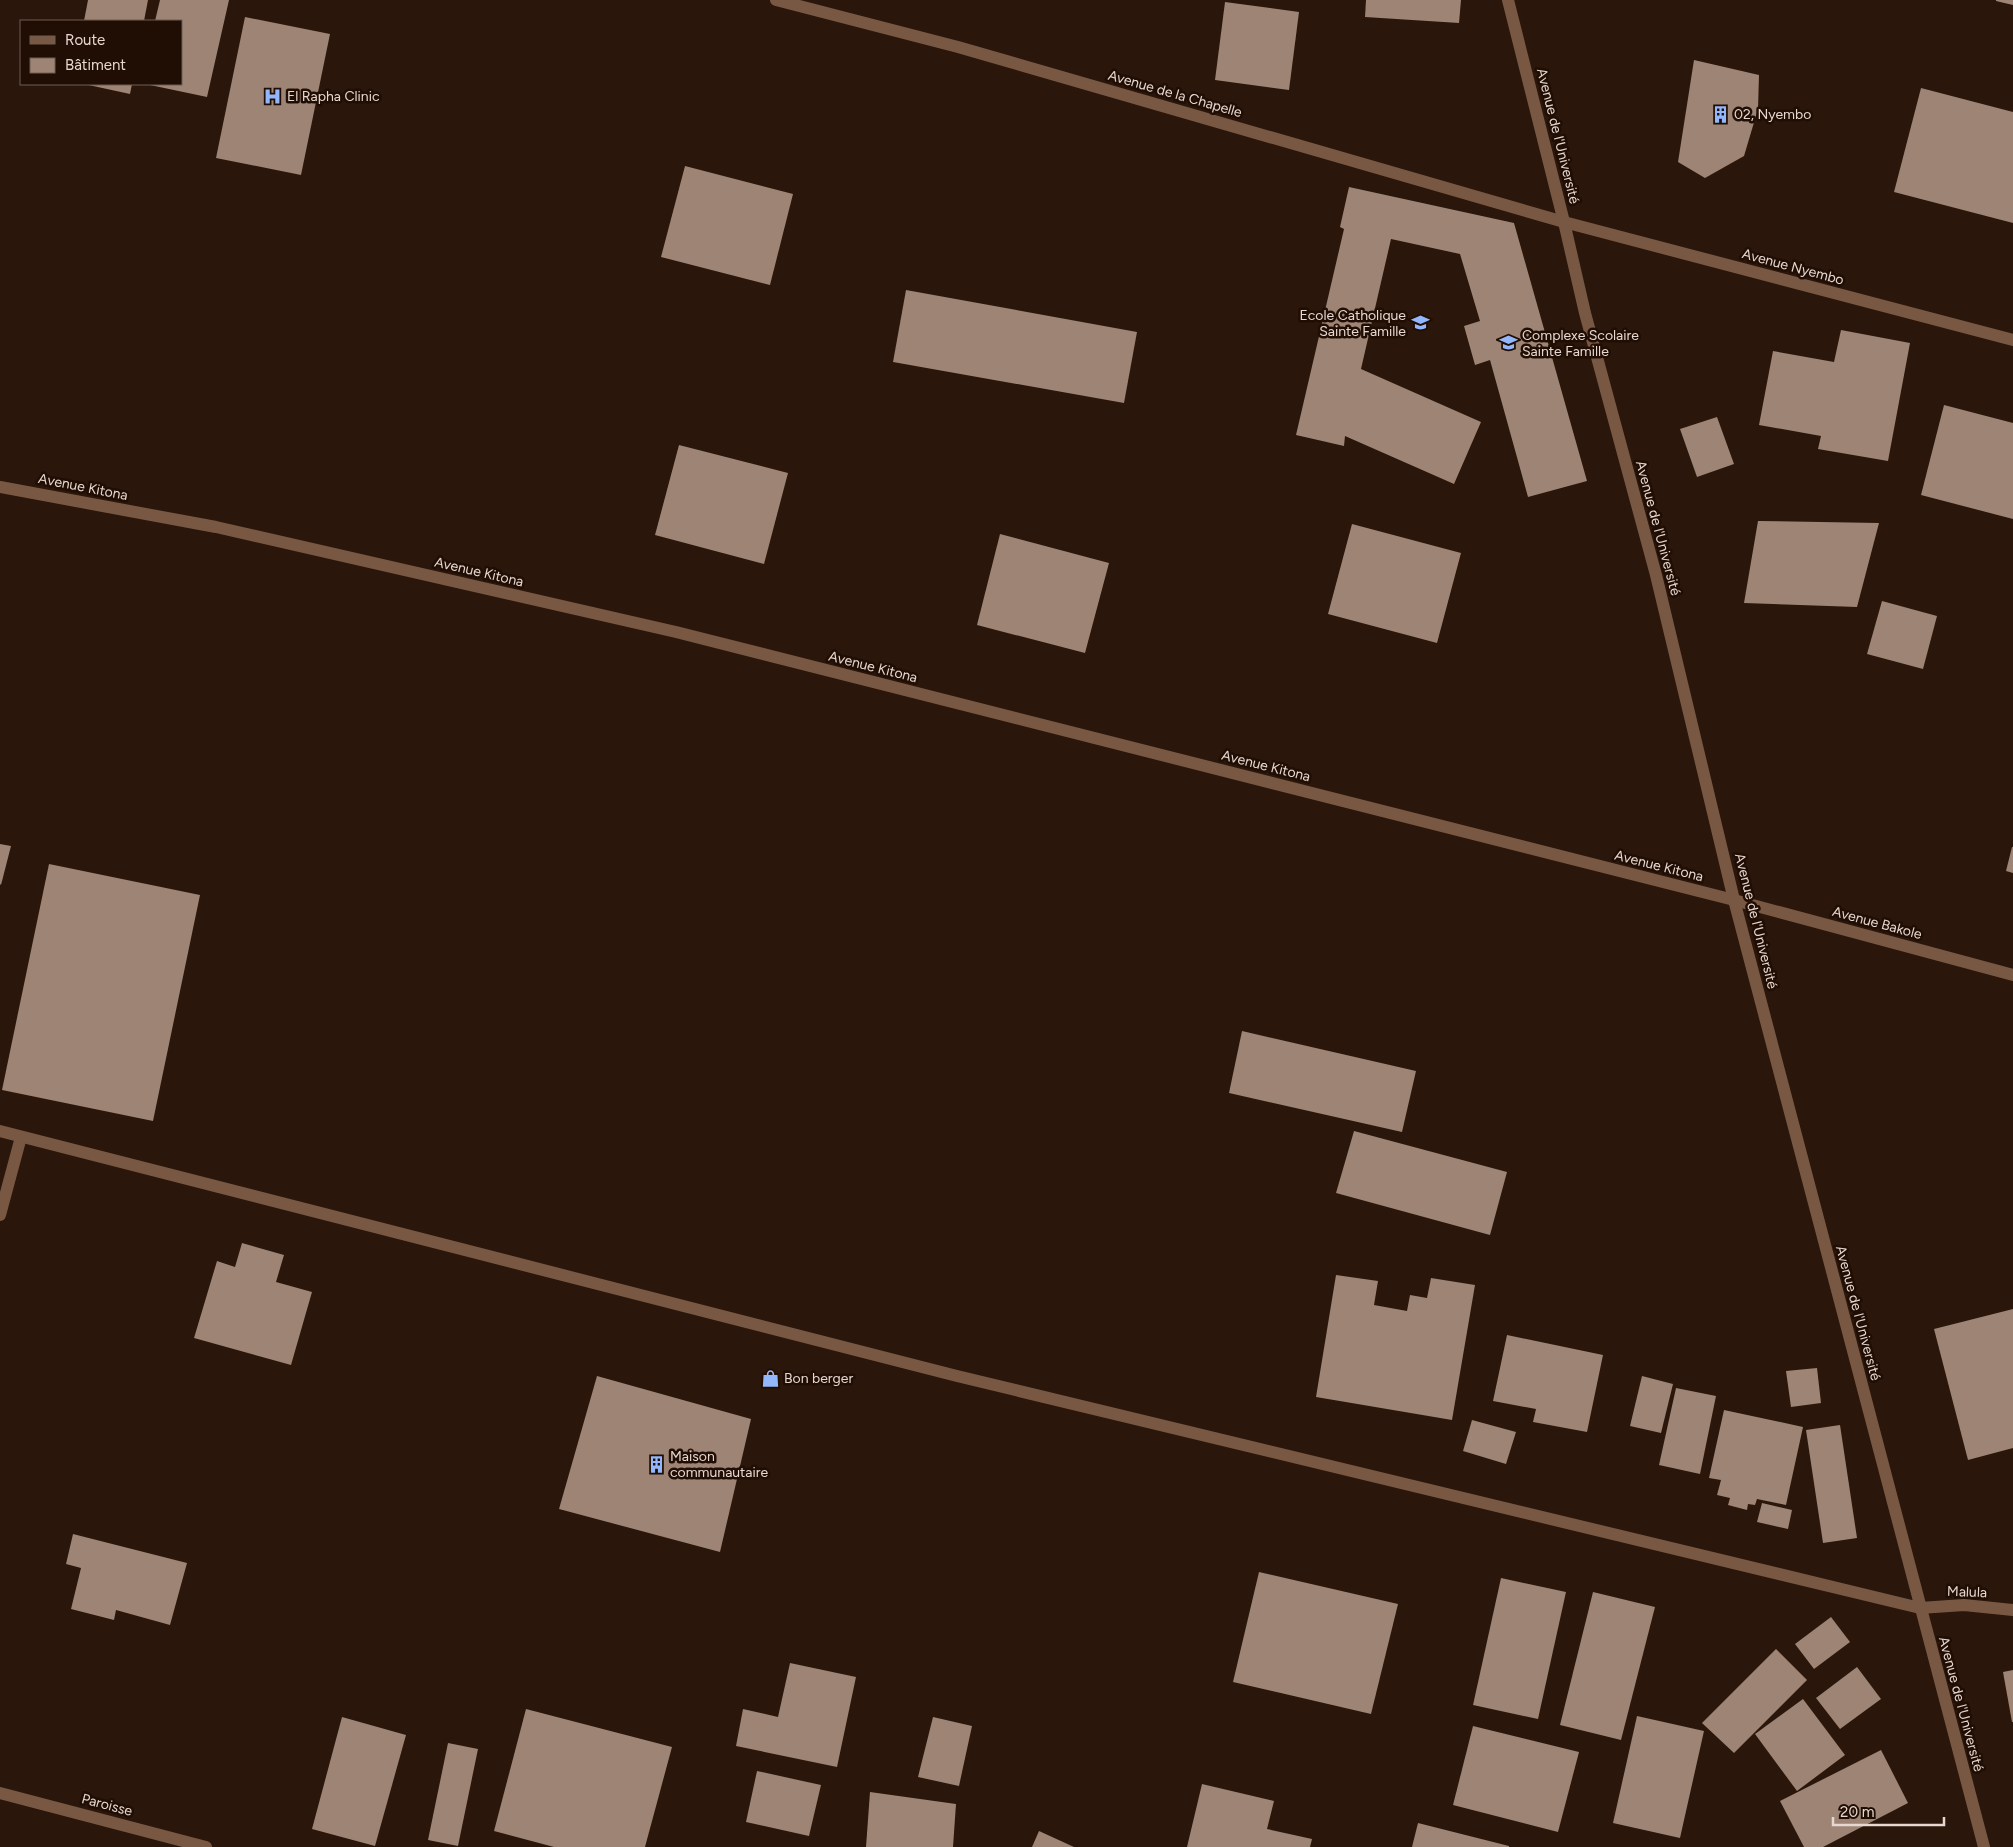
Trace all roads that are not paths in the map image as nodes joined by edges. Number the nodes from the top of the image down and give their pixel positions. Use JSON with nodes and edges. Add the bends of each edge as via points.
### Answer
{"nodes":[{"id":1,"x":776,"y":0,"type":"edge"},
{"id":2,"x":1508,"y":0,"type":"edge"},
{"id":3,"x":1564,"y":222,"type":"junction"},
{"id":4,"x":2013,"y":340,"type":"edge"},
{"id":5,"x":0,"y":487,"type":"edge"},
{"id":6,"x":1734,"y":900,"type":"junction"},
{"id":7,"x":2013,"y":976,"type":"edge"},
{"id":8,"x":0,"y":1131,"type":"edge"},
{"id":9,"x":21,"y":1136,"type":"junction"},
{"id":10,"x":0,"y":1214,"type":"edge"},
{"id":11,"x":1920,"y":1608,"type":"junction"},
{"id":12,"x":2013,"y":1610,"type":"edge"},
{"id":13,"x":0,"y":1793,"type":"edge"},
{"id":14,"x":206,"y":1847,"type":"edge"},
{"id":15,"x":1984,"y":1847,"type":"edge"}],
"edges":[{"from":1,"to":3,"type":"street","name":"Avenue de la Chapelle","via":[[958,47]]},
{"from":2,"to":3,"type":"street","name":"Avenue de l'Université"},
{"from":3,"to":4,"type":"street","name":"Avenue Nyembo"},
{"from":3,"to":6,"type":"street","name":"Avenue de l'Université","via":[[1656,575]]},
{"from":5,"to":6,"type":"street","name":"Avenue Kitona","via":[[216,527],[676,632]]},
{"from":6,"to":7,"type":"street","name":"Avenue Bakole"},
{"from":6,"to":11,"type":"street","name":"Avenue de l'Université"},
{"from":8,"to":9,"type":"street","name":"Malula"},
{"from":9,"to":10,"type":"street"},
{"from":9,"to":11,"type":"street","name":"Malula","via":[[957,1376]]},
{"from":11,"to":12,"type":"street","name":"Malula","via":[[1964,1605]]},
{"from":11,"to":15,"type":"street","name":"Avenue de l'Université"},
{"from":13,"to":14,"type":"street","name":"Paroisse"}]}
